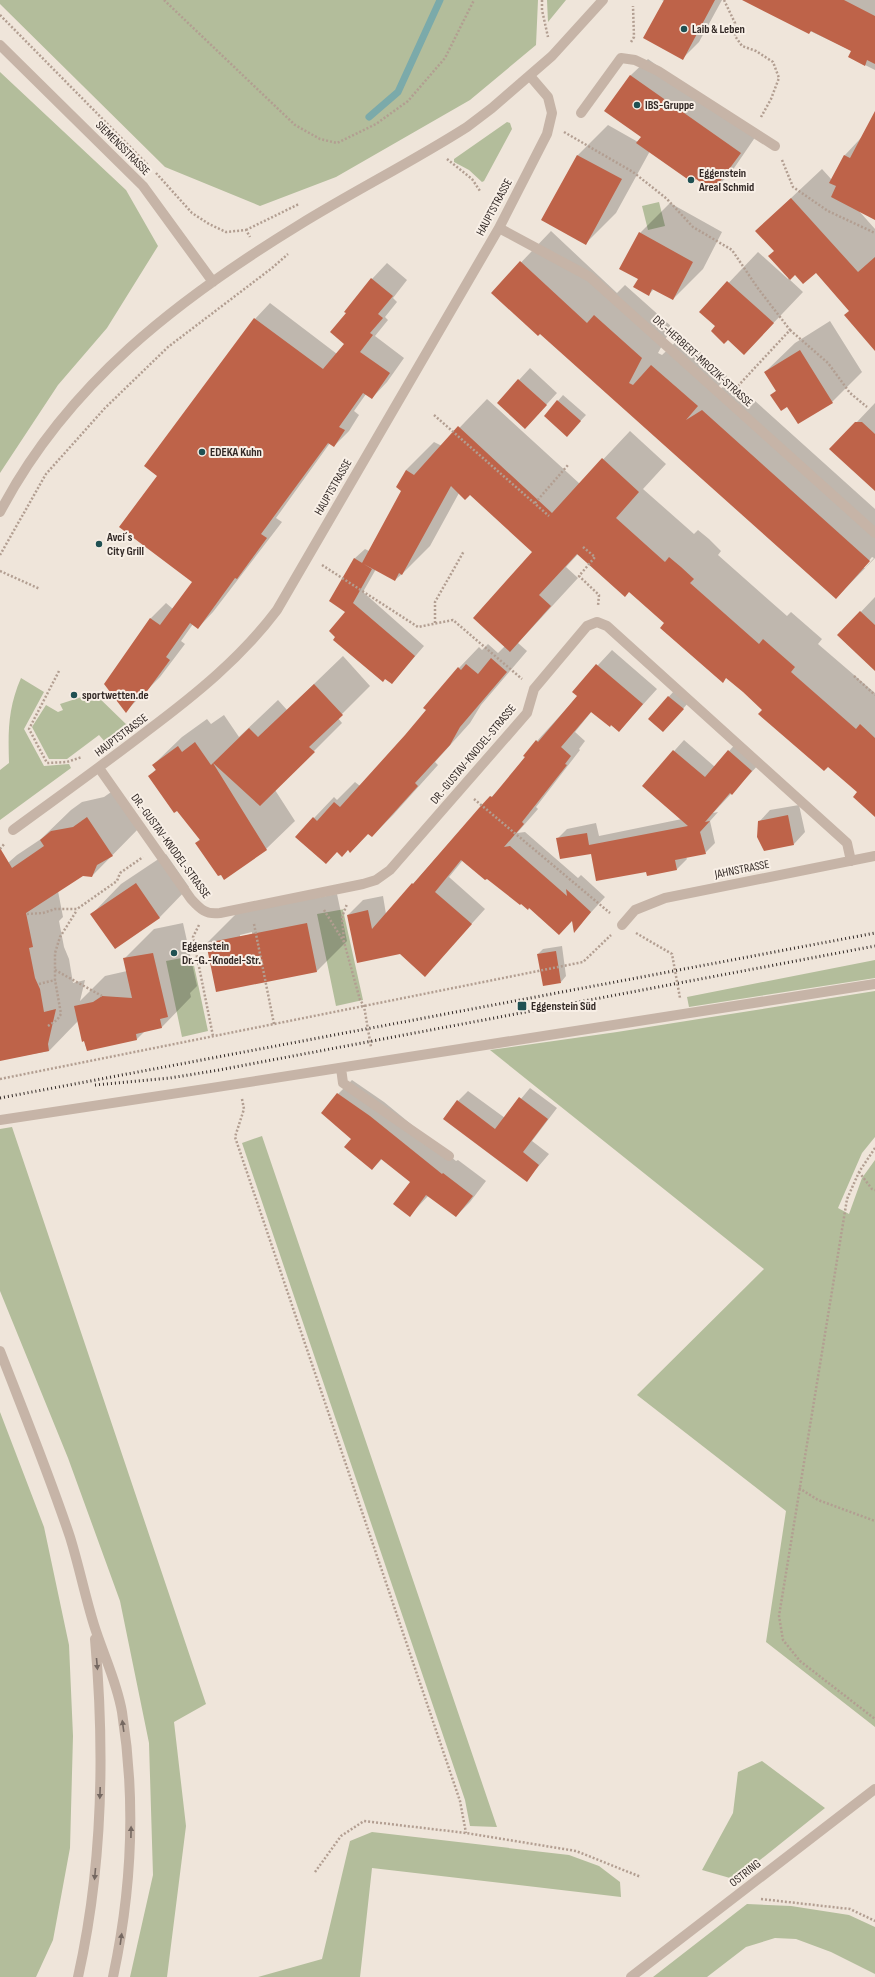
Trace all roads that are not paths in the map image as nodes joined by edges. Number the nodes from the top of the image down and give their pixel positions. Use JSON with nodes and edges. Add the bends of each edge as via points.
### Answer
{"nodes":[{"id":1,"x":603,"y":0,"type":"edge"},
{"id":2,"x":0,"y":45,"type":"edge"},
{"id":3,"x":530,"y":76,"type":"junction"},
{"id":4,"x":581,"y":113,"type":"dead end"},
{"id":5,"x":775,"y":146,"type":"road end"},
{"id":6,"x":499,"y":228,"type":"junction"},
{"id":7,"x":213,"y":282,"type":"junction"},
{"id":8,"x":0,"y":512,"type":"edge"},
{"id":9,"x":875,"y":533,"type":"edge"},
{"id":10,"x":99,"y":768,"type":"junction"},
{"id":11,"x":13,"y":830,"type":"dead end"},
{"id":12,"x":875,"y":856,"type":"edge"},
{"id":13,"x":851,"y":861,"type":"junction"},
{"id":14,"x":622,"y":925,"type":"road end"},
{"id":15,"x":875,"y":984,"type":"edge"},
{"id":16,"x":341,"y":1068,"type":"junction"},
{"id":17,"x":0,"y":1120,"type":"edge"},
{"id":18,"x":450,"y":1156,"type":"dead end"},
{"id":19,"x":0,"y":1351,"type":"edge"},
{"id":20,"x":94,"y":1625,"type":"junction"},
{"id":21,"x":875,"y":1789,"type":"edge"},
{"id":22,"x":79,"y":1973,"type":"edge"},
{"id":23,"x":72,"y":1977,"type":"edge"},
{"id":24,"x":114,"y":1977,"type":"edge"},
{"id":25,"x":631,"y":1977,"type":"edge"}],
"edges":[{"from":1,"to":3,"type":"street","via":[[552,56]]},
{"from":2,"to":7,"type":"street","name":"SIEMENSSTRASSE","via":[[143,186]]},
{"from":3,"to":6,"type":"street","name":"HAUPTSTRASSE","via":[[548,97],[552,114],[547,134]]},
{"from":3,"to":7,"type":"street","via":[[467,127],[299,225]]},
{"from":4,"to":5,"type":"street","via":[[621,58],[635,60],[658,71]]},
{"from":6,"to":9,"type":"street","name":"DR.-HERBERT-MROZIK-STRASSE","via":[[590,277]]},
{"from":6,"to":10,"type":"street","name":"HAUPTSTRASSE","via":[[277,610],[238,655],[184,704]]},
{"from":7,"to":8,"type":"street","via":[[155,324],[98,377],[58,423],[12,489]]},
{"from":10,"to":11,"type":"street","name":"HAUPTSTRASSE"},
{"from":10,"to":13,"type":"street","name":"DR.-GUSTAV-KNODEL-STRASSE","via":[[191,899],[206,913],[250,908],[376,880],[390,870],[527,713],[534,689],[587,626],[596,622],[607,626],[847,843]]},
{"from":12,"to":13,"type":"street","name":"JAHNSTRASSE"},
{"from":13,"to":14,"type":"street","name":"JAHNSTRASSE","via":[[665,898],[635,910]]},
{"from":15,"to":16,"type":"street"},
{"from":16,"to":17,"type":"street"},
{"from":16,"to":18,"type":"street","via":[[344,1083]]},
{"from":19,"to":20,"type":"street","via":[[70,1538]]},
{"from":20,"to":22,"type":"street","one_way":true,"via":[[102,1736],[99,1835],[93,1900]]},
{"from":24,"to":20,"type":"street","one_way":true,"via":[[130,1871],[129,1765],[121,1710]]},
{"from":21,"to":25,"type":"street","name":"OSTRING"},
{"from":22,"to":23,"type":"street"}]}
